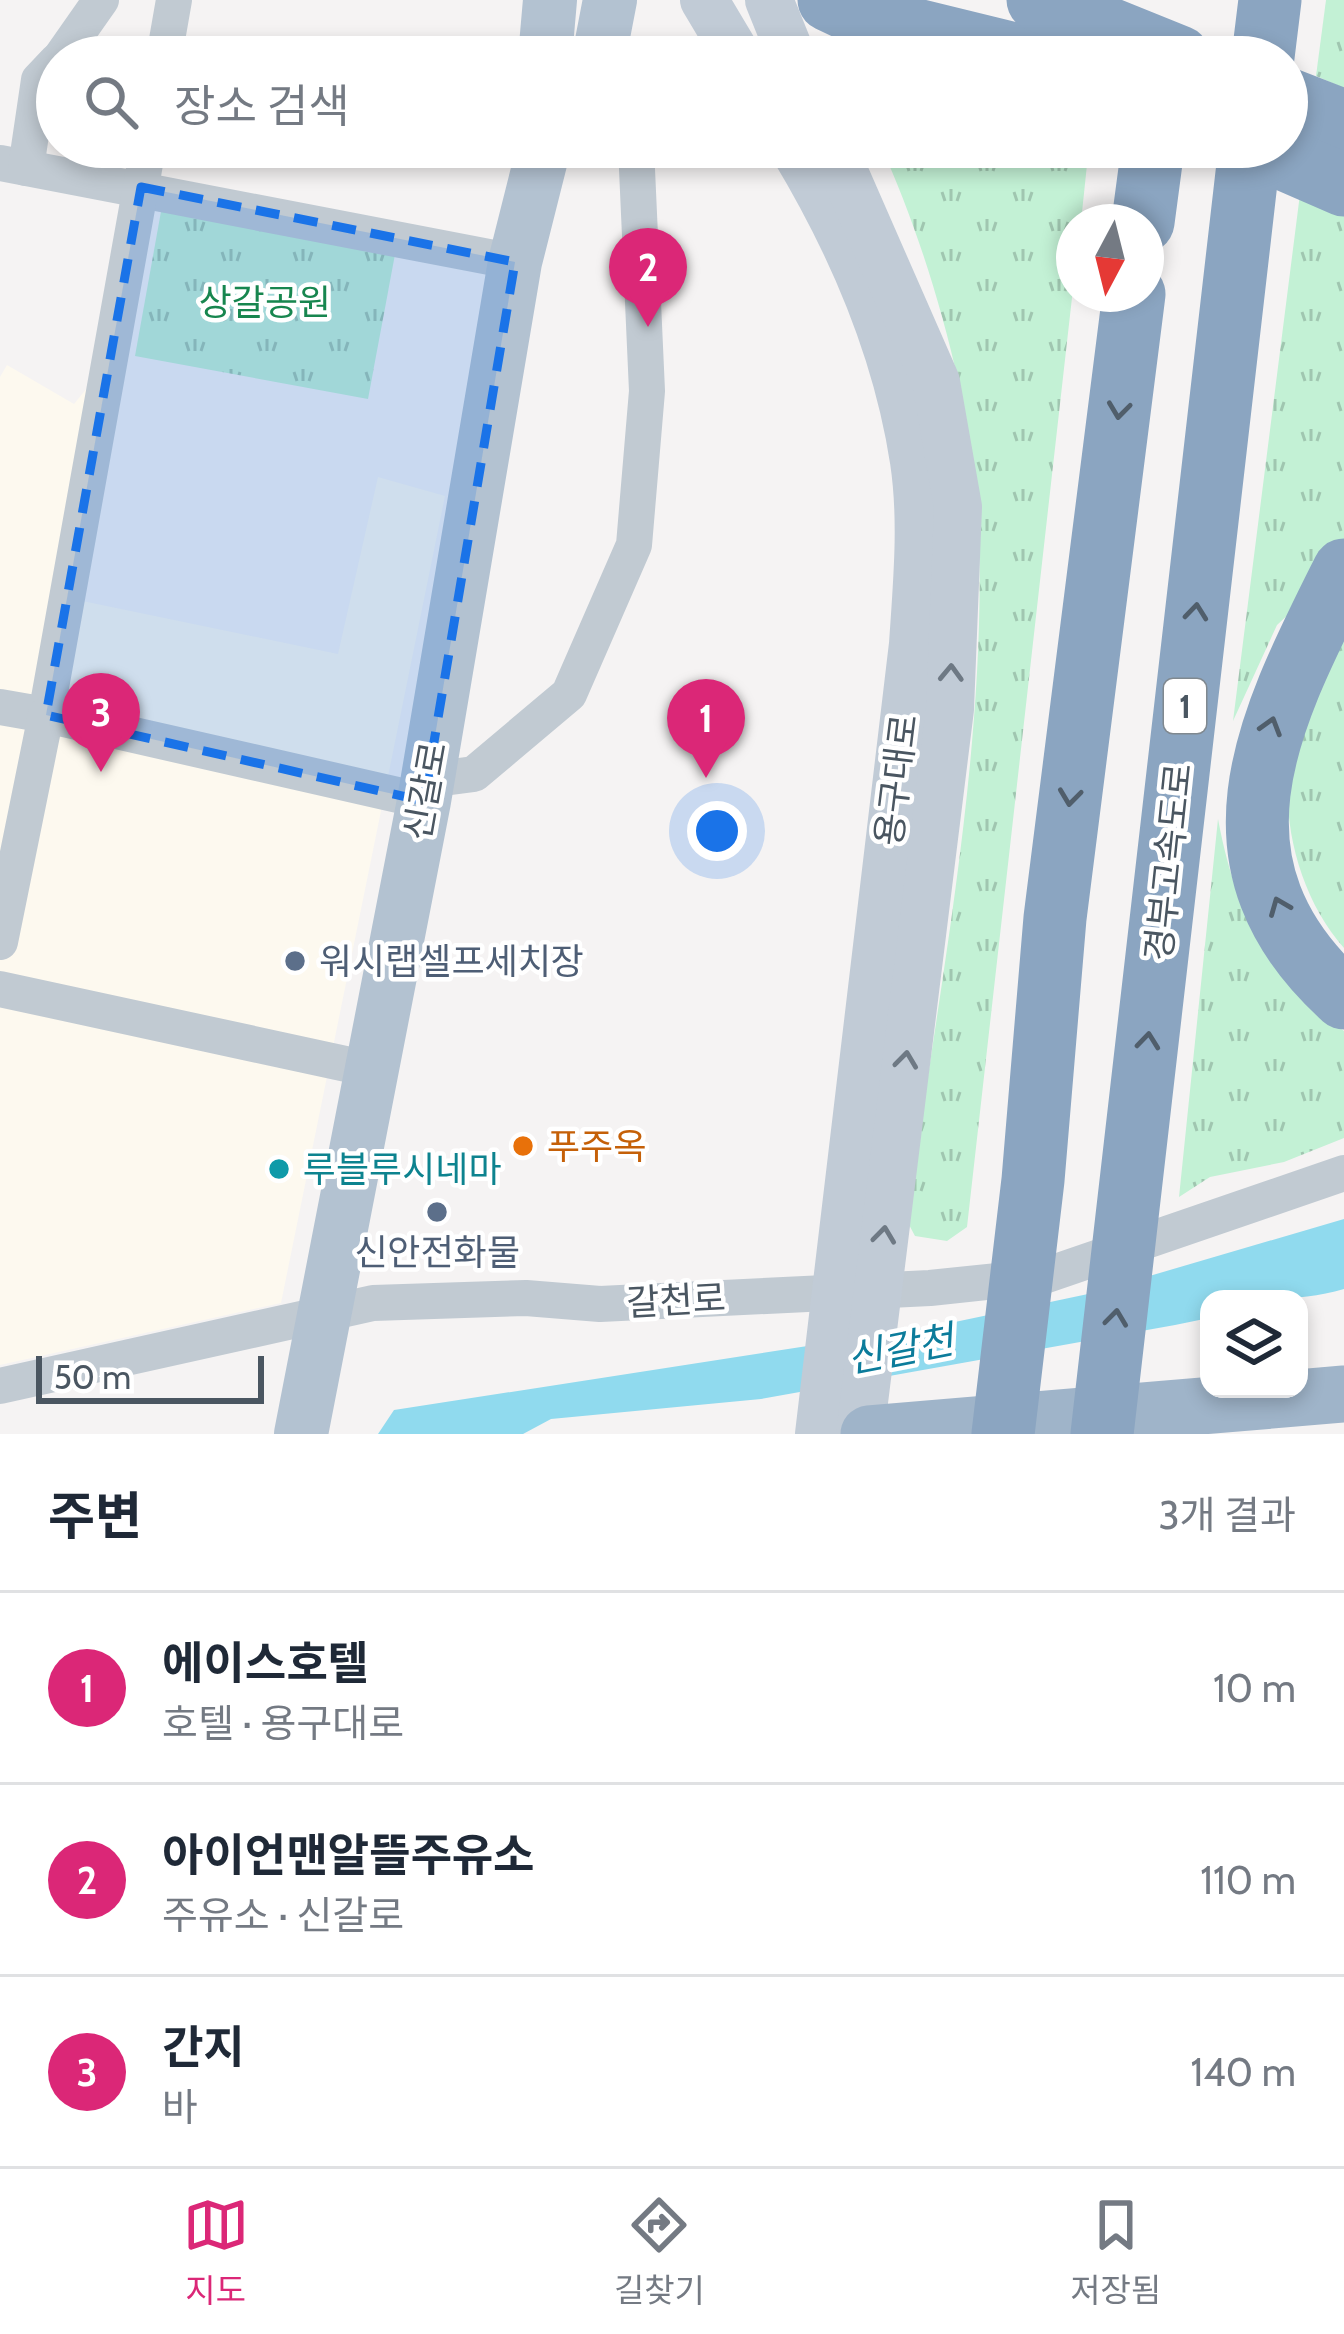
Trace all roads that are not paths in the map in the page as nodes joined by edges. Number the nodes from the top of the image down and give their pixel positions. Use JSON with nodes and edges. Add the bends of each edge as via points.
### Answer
{"nodes":[{"id":1,"x":100,"y":0,"type":"edge"},
{"id":2,"x":174,"y":0,"type":"edge"},
{"id":3,"x":550,"y":0,"type":"edge"},
{"id":4,"x":610,"y":0,"type":"edge"},
{"id":5,"x":704,"y":0,"type":"edge"},
{"id":6,"x":716,"y":0,"type":"edge"},
{"id":7,"x":769,"y":0,"type":"edge"},
{"id":8,"x":829,"y":0,"type":"edge"},
{"id":9,"x":1038,"y":0,"type":"edge"},
{"id":10,"x":1172,"y":0,"type":"edge"},
{"id":11,"x":1270,"y":0,"type":"edge"},
{"id":12,"x":75,"y":36,"type":"edge"},
{"id":13,"x":168,"y":36,"type":"edge"},
{"id":14,"x":547,"y":36,"type":"edge"},
{"id":15,"x":603,"y":36,"type":"edge"},
{"id":16,"x":721,"y":36,"type":"edge"},
{"id":17,"x":725,"y":36,"type":"edge"},
{"id":18,"x":784,"y":36,"type":"edge"},
{"id":19,"x":941,"y":36,"type":"edge"},
{"id":20,"x":1127,"y":36,"type":"edge"},
{"id":21,"x":1167,"y":36,"type":"edge"},
{"id":22,"x":1265,"y":36,"type":"edge"},
{"id":23,"x":36,"y":90,"type":"edge"},
{"id":24,"x":1308,"y":107,"type":"edge"},
{"id":25,"x":1344,"y":122,"type":"edge"},
{"id":26,"x":13,"y":166,"type":"edge"},
{"id":27,"x":144,"y":168,"type":"edge"},
{"id":28,"x":539,"y":168,"type":"edge"},
{"id":29,"x":637,"y":168,"type":"edge"},
{"id":30,"x":770,"y":168,"type":"edge"},
{"id":31,"x":804,"y":168,"type":"edge"},
{"id":32,"x":842,"y":168,"type":"edge"},
{"id":33,"x":1150,"y":168,"type":"edge"},
{"id":34,"x":1250,"y":168,"type":"edge"},
{"id":35,"x":1303,"y":168,"type":"edge"},
{"id":36,"x":1344,"y":185,"type":"edge"},
{"id":37,"x":141,"y":188,"type":"junction"},
{"id":38,"x":1145,"y":204,"type":"edge"},
{"id":39,"x":515,"y":262,"type":"junction"},
{"id":40,"x":1132,"y":312,"type":"edge"},
{"id":41,"x":1344,"y":570,"type":"edge"},
{"id":42,"x":1344,"y":595,"type":"edge"},
{"id":43,"x":1299,"y":660,"type":"junction"},
{"id":44,"x":0,"y":707,"type":"edge"},
{"id":45,"x":46,"y":715,"type":"junction"},
{"id":46,"x":426,"y":790,"type":"junction"},
{"id":47,"x":1,"y":933,"type":"edge"},
{"id":48,"x":0,"y":988,"type":"edge"},
{"id":49,"x":1344,"y":998,"type":"edge"},
{"id":50,"x":865,"y":1028,"type":"junction"},
{"id":51,"x":369,"y":1069,"type":"junction"},
{"id":52,"x":871,"y":1173,"type":"junction"},
{"id":53,"x":1344,"y":1173,"type":"edge"},
{"id":54,"x":320,"y":1329,"type":"junction"},
{"id":55,"x":1344,"y":1380,"type":"edge"},
{"id":56,"x":0,"y":1386,"type":"edge"},
{"id":57,"x":1344,"y":1394,"type":"edge"},
{"id":58,"x":302,"y":1434,"type":"edge"},
{"id":59,"x":819,"y":1434,"type":"edge"},
{"id":60,"x":860,"y":1434,"type":"edge"},
{"id":61,"x":869,"y":1434,"type":"edge"},
{"id":62,"x":1003,"y":1434,"type":"edge"},
{"id":63,"x":1102,"y":1434,"type":"edge"},
{"id":64,"x":1186,"y":1434,"type":"edge"}],
"edges":[{"from":1,"to":12,"type":"street"},
{"from":2,"to":13,"type":"street"},
{"from":3,"to":14,"type":"main road"},
{"from":4,"to":15,"type":"main road"},
{"from":5,"to":17,"type":"main road"},
{"from":6,"to":16,"type":"main road"},
{"from":7,"to":18,"type":"main road"},
{"from":8,"to":19,"type":"highway"},
{"from":9,"to":20,"type":"highway"},
{"from":10,"to":21,"type":"highway"},
{"from":11,"to":22,"type":"highway"},
{"from":23,"to":26,"type":"street"},
{"from":24,"to":25,"type":"highway"},
{"from":26,"to":37,"type":"street"},
{"from":27,"to":37,"type":"street"},
{"from":28,"to":39,"type":"main road","name":"신갈로"},
{"from":29,"to":46,"type":"street","via":[[647,391],[634,545],[569,694],[474,774]]},
{"from":30,"to":50,"type":"main road","via":[[841,294],[894,477]]},
{"from":31,"to":50,"type":"main road","name":"용구대로","via":[[883,333],[915,462],[913,644]]},
{"from":52,"to":32,"type":"main road","name":"용구대로","one_way":true,"via":[[950,709],[958,507],[936,382]]},
{"from":33,"to":38,"type":"highway"},
{"from":63,"to":34,"type":"highway","name":"경부고속도로","number":"1","one_way":true},
{"from":35,"to":36,"type":"highway"},
{"from":37,"to":39,"type":"street"},
{"from":37,"to":45,"type":"street"},
{"from":39,"to":46,"type":"main road","name":"신갈로"},
{"from":40,"to":62,"type":"highway","one_way":true,"via":[[1058,895]]},
{"from":41,"to":43,"type":"highway"},
{"from":42,"to":43,"type":"highway"},
{"from":49,"to":43,"type":"highway","one_way":true,"via":[[1300,948],[1262,858],[1257,796],[1271,722]]},
{"from":44,"to":45,"type":"street"},
{"from":45,"to":46,"type":"street"},
{"from":45,"to":47,"type":"street"},
{"from":46,"to":51,"type":"main road","name":"신갈로"},
{"from":48,"to":51,"type":"street"},
{"from":50,"to":52,"type":"main road","name":"용구대로"},
{"from":51,"to":54,"type":"main road","name":"신갈로"},
{"from":52,"to":59,"type":"main road","name":"용구대로"},
{"from":60,"to":52,"type":"main road","name":"용구대로","one_way":true},
{"from":53,"to":54,"type":"street","name":"갈천로","via":[[1044,1276],[600,1304],[424,1298]]},
{"from":54,"to":56,"type":"street","name":"갈천로"},
{"from":54,"to":58,"type":"main road","name":"신갈로"},
{"from":55,"to":64,"type":"street"},
{"from":57,"to":61,"type":"highway"}]}
